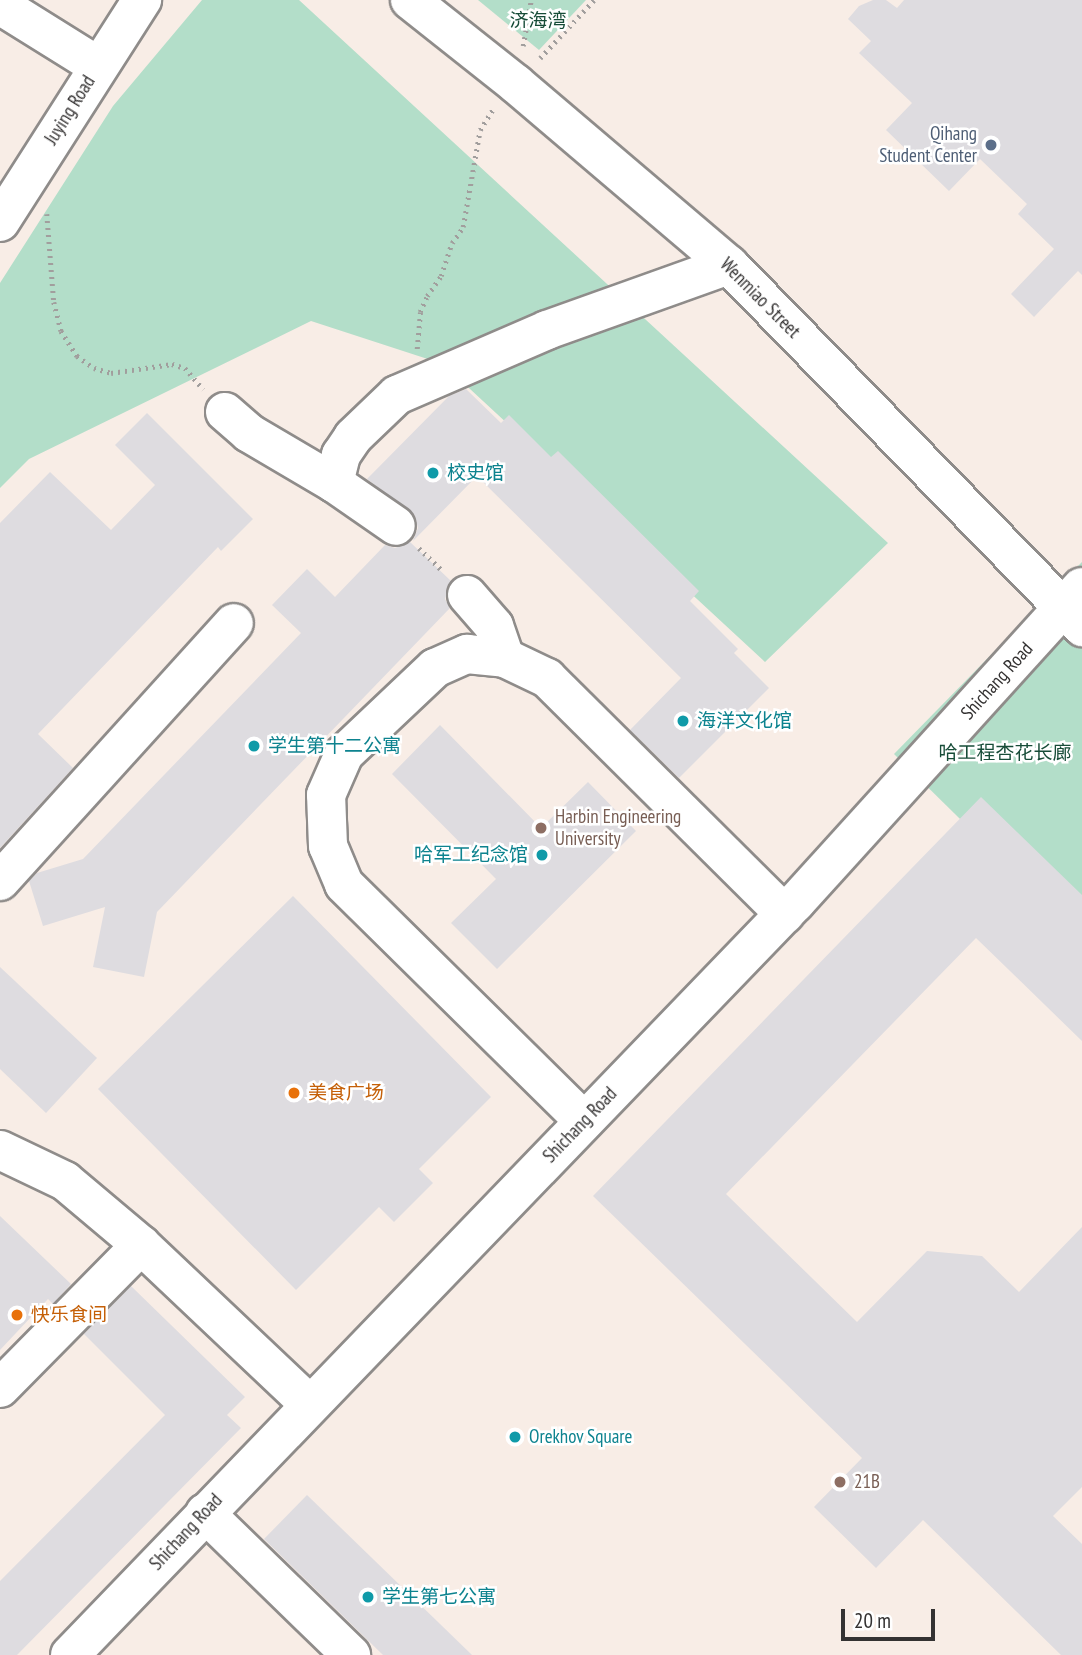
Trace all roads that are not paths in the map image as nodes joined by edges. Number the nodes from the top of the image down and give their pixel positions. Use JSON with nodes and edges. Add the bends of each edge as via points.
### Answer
{"nodes":[{"id":1,"x":142,"y":0,"type":"edge"},
{"id":2,"x":410,"y":0,"type":"edge"},
{"id":3,"x":0,"y":5,"type":"edge"},
{"id":4,"x":98,"y":66,"type":"junction"},
{"id":5,"x":0,"y":222,"type":"edge"},
{"id":6,"x":729,"y":265,"type":"junction"},
{"id":7,"x":225,"y":412,"type":"road end"},
{"id":8,"x":334,"y":483,"type":"junction"},
{"id":9,"x":396,"y":526,"type":"road end"},
{"id":10,"x":467,"y":595,"type":"road end"},
{"id":11,"x":1076,"y":607,"type":"edge"},
{"id":12,"x":234,"y":623,"type":"dead end"},
{"id":13,"x":505,"y":658,"type":"junction"},
{"id":14,"x":0,"y":881,"type":"edge"},
{"id":15,"x":785,"y":914,"type":"junction"},
{"id":16,"x":584,"y":1121,"type":"junction"},
{"id":17,"x":0,"y":1150,"type":"edge"},
{"id":18,"x":141,"y":1245,"type":"junction"},
{"id":19,"x":0,"y":1388,"type":"edge"},
{"id":20,"x":309,"y":1404,"type":"junction"},
{"id":21,"x":205,"y":1513,"type":"junction"},
{"id":22,"x":335,"y":1650,"type":"edge"},
{"id":23,"x":69,"y":1655,"type":"edge"}],
"edges":[{"from":1,"to":4,"type":"street","name":"Juying Road"},
{"from":2,"to":6,"type":"street","name":"Wenmiao Street"},
{"from":3,"to":4,"type":"street"},
{"from":4,"to":5,"type":"street","name":"Juying Road"},
{"from":6,"to":8,"type":"street","via":[[547,330],[420,382],[397,395],[353,437],[341,455]]},
{"from":6,"to":11,"type":"street","name":"Wenmiao Street"},
{"from":7,"to":8,"type":"street","via":[[249,433]]},
{"from":8,"to":9,"type":"street"},
{"from":10,"to":13,"type":"street","via":[[494,626]]},
{"from":11,"to":15,"type":"street","name":"Shichang Road"},
{"from":12,"to":14,"type":"street"},
{"from":13,"to":15,"type":"street","via":[[547,678]]},
{"from":13,"to":16,"type":"street","via":[[467,654],[435,668],[344,754],[327,795],[328,846],[344,884]]},
{"from":15,"to":16,"type":"street","name":"Shichang Road"},
{"from":16,"to":20,"type":"street","name":"Shichang Road"},
{"from":17,"to":18,"type":"street","via":[[65,1181]]},
{"from":18,"to":19,"type":"street"},
{"from":18,"to":20,"type":"street"},
{"from":20,"to":21,"type":"street","name":"Shichang Road"},
{"from":21,"to":22,"type":"street"},
{"from":21,"to":23,"type":"street","name":"Shichang Road"}]}
